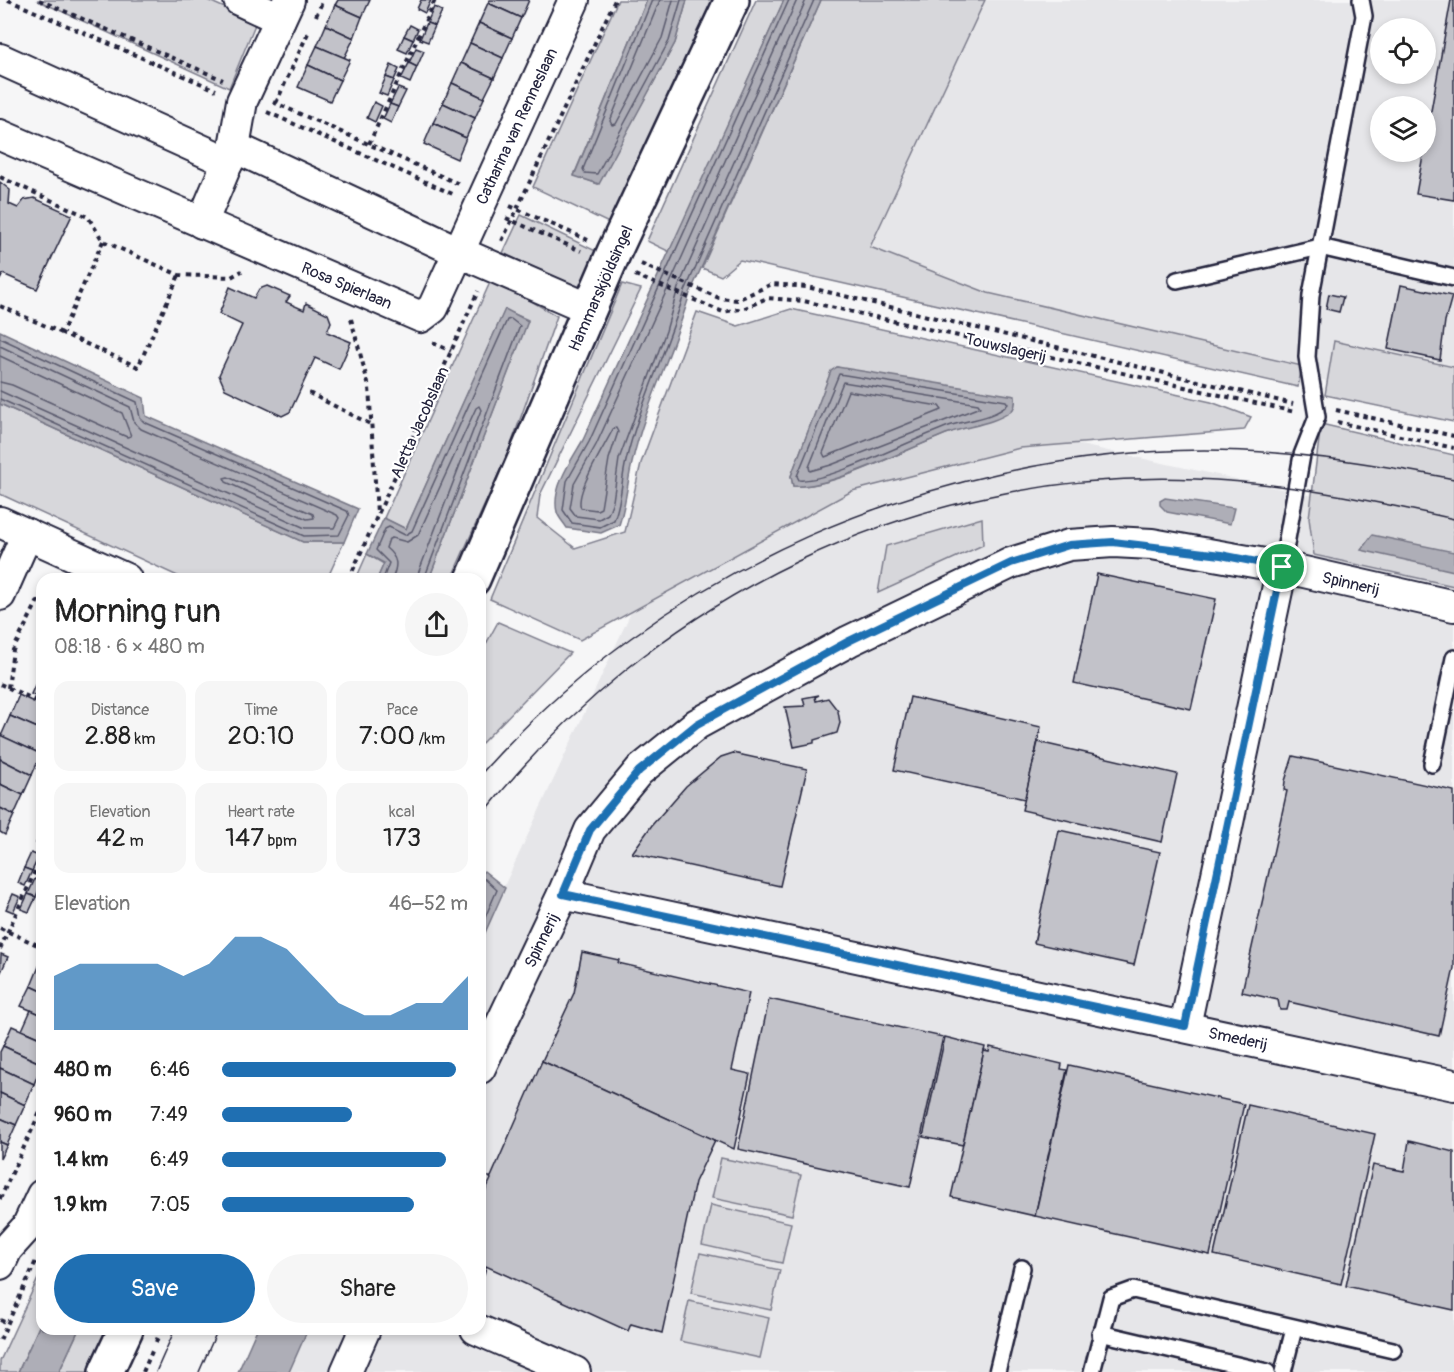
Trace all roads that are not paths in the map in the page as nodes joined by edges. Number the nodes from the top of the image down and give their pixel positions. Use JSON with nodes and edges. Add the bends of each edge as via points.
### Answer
{"nodes":[{"id":1,"x":239,"y":0,"type":"edge"},
{"id":2,"x":574,"y":0,"type":"edge"},
{"id":3,"x":732,"y":0,"type":"edge"},
{"id":4,"x":1361,"y":0,"type":"edge"},
{"id":5,"x":285,"y":9,"type":"edge"},
{"id":6,"x":0,"y":59,"type":"edge"},
{"id":7,"x":0,"y":135,"type":"edge"},
{"id":8,"x":231,"y":155,"type":"junction"},
{"id":9,"x":202,"y":223,"type":"junction"},
{"id":10,"x":1320,"y":247,"type":"junction"},
{"id":11,"x":459,"y":252,"type":"junction"},
{"id":12,"x":1454,"y":278,"type":"edge"},
{"id":13,"x":1177,"y":280,"type":"dead end"},
{"id":14,"x":590,"y":309,"type":"junction"},
{"id":15,"x":0,"y":522,"type":"edge"},
{"id":16,"x":27,"y":534,"type":"junction"},
{"id":17,"x":1282,"y":567,"type":"junction"},
{"id":18,"x":113,"y":573,"type":"edge"},
{"id":19,"x":476,"y":573,"type":"edge"},
{"id":20,"x":0,"y":596,"type":"edge"},
{"id":21,"x":1454,"y":606,"type":"edge"},
{"id":22,"x":1454,"y":658,"type":"edge"},
{"id":23,"x":1432,"y":764,"type":"dead end"},
{"id":24,"x":563,"y":894,"type":"junction"},
{"id":25,"x":1185,"y":1026,"type":"junction"},
{"id":26,"x":486,"y":1055,"type":"edge"},
{"id":27,"x":1454,"y":1085,"type":"edge"},
{"id":28,"x":36,"y":1208,"type":"edge"},
{"id":29,"x":0,"y":1264,"type":"edge"},
{"id":30,"x":1022,"y":1268,"type":"dead end"},
{"id":31,"x":1294,"y":1329,"type":"junction"},
{"id":32,"x":486,"y":1333,"type":"edge"},
{"id":33,"x":1100,"y":1334,"type":"junction"},
{"id":34,"x":123,"y":1335,"type":"edge"},
{"id":35,"x":362,"y":1335,"type":"edge"},
{"id":36,"x":1393,"y":1350,"type":"dead end"},
{"id":37,"x":106,"y":1372,"type":"edge"},
{"id":38,"x":346,"y":1372,"type":"edge"},
{"id":39,"x":575,"y":1372,"type":"edge"},
{"id":40,"x":997,"y":1372,"type":"edge"},
{"id":41,"x":1092,"y":1372,"type":"edge"},
{"id":42,"x":1266,"y":1372,"type":"edge"},
{"id":43,"x":1283,"y":1372,"type":"edge"}],
"edges":[{"from":1,"to":5,"type":"street"},
{"from":2,"to":11,"type":"street","name":"Catharina van Renneslaan"},
{"from":3,"to":14,"type":"street","name":"Hammarskjöldsingel"},
{"from":4,"to":10,"type":"lane","via":[[1364,16]]},
{"from":5,"to":8,"type":"street","via":[[245,96]]},
{"from":6,"to":8,"type":"street"},
{"from":7,"to":9,"type":"street","name":"Rosa Spierlaan"},
{"from":8,"to":9,"type":"street"},
{"from":8,"to":11,"type":"street"},
{"from":9,"to":11,"type":"street","name":"Rosa Spierlaan","via":[[421,316],[433,308]]},
{"from":10,"to":12,"type":"lane"},
{"from":10,"to":13,"type":"lane"},
{"from":10,"to":17,"type":"lane","via":[[1311,295],[1307,357],[1315,411],[1302,455]]},
{"from":11,"to":14,"type":"street"},
{"from":14,"to":19,"type":"street","name":"Hammarskjöldsingel"},
{"from":15,"to":16,"type":"street"},
{"from":16,"to":18,"type":"street"},
{"from":16,"to":20,"type":"street"},
{"from":17,"to":21,"type":"street","name":"Spinnerij"},
{"from":17,"to":24,"type":"street","name":"Spinnerij","via":[[1113,542],[1069,545],[1011,563],[849,641],[697,724],[639,771],[590,830]]},
{"from":17,"to":25,"type":"street"},
{"from":22,"to":23,"type":"lane"},
{"from":24,"to":25,"type":"street","name":"Smederij"},
{"from":24,"to":26,"type":"street","name":"Spinnerij"},
{"from":25,"to":27,"type":"street","name":"Smederij"},
{"from":28,"to":29,"type":"street"},
{"from":30,"to":40,"type":"lane"},
{"from":31,"to":33,"type":"lane","via":[[1133,1290],[1111,1298]]},
{"from":31,"to":36,"type":"lane"},
{"from":31,"to":43,"type":"lane"},
{"from":32,"to":39,"type":"street"},
{"from":33,"to":41,"type":"lane"},
{"from":33,"to":42,"type":"lane"},
{"from":34,"to":37,"type":"street"},
{"from":35,"to":38,"type":"street"}]}
